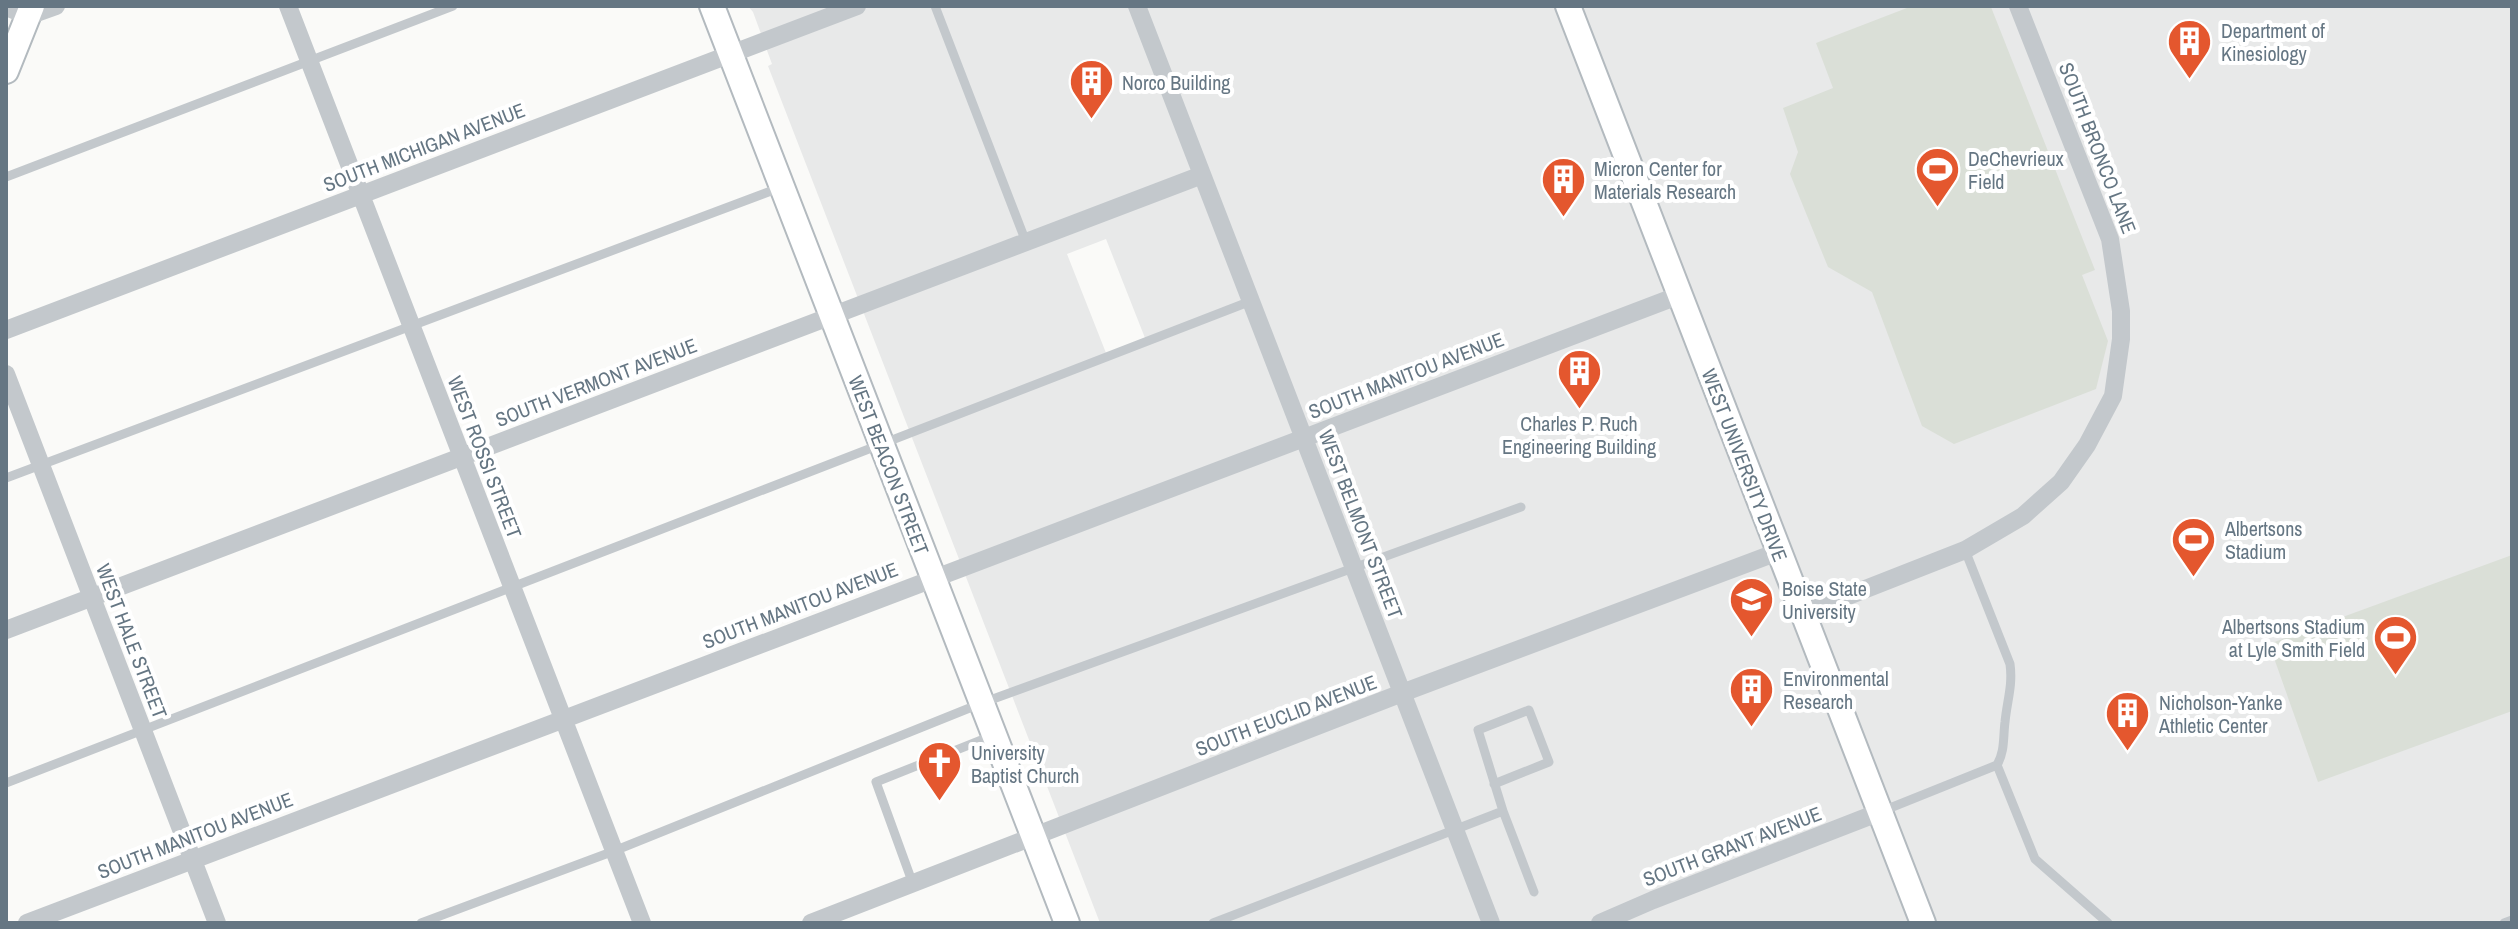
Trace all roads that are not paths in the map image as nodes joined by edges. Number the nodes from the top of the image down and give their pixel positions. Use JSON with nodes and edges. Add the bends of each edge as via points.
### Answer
{"nodes":[{"id":1,"x":56,"y":6,"type":"edge"},
{"id":2,"x":288,"y":6,"type":"edge"},
{"id":3,"x":453,"y":6,"type":"edge"},
{"id":4,"x":712,"y":6,"type":"edge"},
{"id":5,"x":857,"y":6,"type":"edge"},
{"id":6,"x":935,"y":6,"type":"edge"},
{"id":7,"x":1137,"y":6,"type":"edge"},
{"id":8,"x":1568,"y":6,"type":"edge"},
{"id":9,"x":2018,"y":6,"type":"edge"},
{"id":10,"x":22,"y":10,"type":"edge"},
{"id":11,"x":731,"y":54,"type":"junction"},
{"id":12,"x":309,"y":61,"type":"junction"},
{"id":13,"x":6,"y":71,"type":"edge"},
{"id":14,"x":1202,"y":175,"type":"junction"},
{"id":15,"x":6,"y":177,"type":"edge"},
{"id":16,"x":782,"y":187,"type":"junction"},
{"id":17,"x":361,"y":194,"type":"junction"},
{"id":18,"x":1026,"y":242,"type":"junction"},
{"id":19,"x":1680,"y":295,"type":"junction"},
{"id":20,"x":1251,"y":301,"type":"junction"},
{"id":21,"x":832,"y":316,"type":"junction"},
{"id":22,"x":411,"y":324,"type":"junction"},
{"id":23,"x":6,"y":330,"type":"edge"},
{"id":24,"x":6,"y":374,"type":"edge"},
{"id":25,"x":1304,"y":437,"type":"junction"},
{"id":26,"x":882,"y":445,"type":"junction"},
{"id":27,"x":462,"y":456,"type":"junction"},
{"id":28,"x":41,"y":465,"type":"junction"},
{"id":29,"x":6,"y":478,"type":"edge"},
{"id":30,"x":1521,"y":507,"type":"dead end"},
{"id":31,"x":1965,"y":550,"type":"junction"},
{"id":32,"x":1778,"y":552,"type":"junction"},
{"id":33,"x":1354,"y":568,"type":"junction"},
{"id":34,"x":933,"y":578,"type":"junction"},
{"id":35,"x":512,"y":587,"type":"junction"},
{"id":36,"x":92,"y":597,"type":"junction"},
{"id":37,"x":1802,"y":614,"type":"junction"},
{"id":38,"x":6,"y":630,"type":"edge"},
{"id":39,"x":1402,"y":693,"type":"junction"},
{"id":40,"x":982,"y":703,"type":"junction"},
{"id":41,"x":563,"y":718,"type":"junction"},
{"id":42,"x":143,"y":730,"type":"junction"},
{"id":43,"x":994,"y":735,"type":"junction"},
{"id":44,"x":1997,"y":765,"type":"junction"},
{"id":45,"x":6,"y":783,"type":"edge"},
{"id":46,"x":1494,"y":784,"type":"junction"},
{"id":47,"x":1503,"y":811,"type":"junction"},
{"id":48,"x":1880,"y":812,"type":"junction"},
{"id":49,"x":1455,"y":829,"type":"junction"},
{"id":50,"x":1033,"y":837,"type":"junction"},
{"id":51,"x":614,"y":851,"type":"junction"},
{"id":52,"x":193,"y":859,"type":"junction"},
{"id":53,"x":913,"y":884,"type":"junction"},
{"id":54,"x":1534,"y":892,"type":"dead end"},
{"id":55,"x":2512,"y":920,"type":"edge"},
{"id":56,"x":27,"y":923,"type":"edge"},
{"id":57,"x":217,"y":923,"type":"edge"},
{"id":58,"x":421,"y":923,"type":"edge"},
{"id":59,"x":642,"y":923,"type":"edge"},
{"id":60,"x":811,"y":923,"type":"edge"},
{"id":61,"x":1067,"y":923,"type":"edge"},
{"id":62,"x":1213,"y":923,"type":"edge"},
{"id":63,"x":1491,"y":923,"type":"edge"},
{"id":64,"x":1600,"y":923,"type":"edge"},
{"id":65,"x":1923,"y":923,"type":"edge"},
{"id":66,"x":2108,"y":923,"type":"edge"},
{"id":67,"x":2504,"y":923,"type":"edge"}],
"edges":[{"from":1,"to":10,"type":"street"},
{"from":2,"to":12,"type":"street","name":"WEST ROSSI STREET"},
{"from":3,"to":12,"type":"lane"},
{"from":4,"to":11,"type":"street","name":"WEST BEACON STREET"},
{"from":5,"to":11,"type":"street","name":"SOUTH MICHIGAN AVENUE"},
{"from":6,"to":18,"type":"lane"},
{"from":7,"to":14,"type":"street","name":"WEST BELMONT STREET"},
{"from":8,"to":19,"type":"street","name":"WEST UNIVERSITY DRIVE"},
{"from":9,"to":31,"type":"street","name":"SOUTH BRONCO LANE","via":[[2110,239],[2121,339],[2113,396],[2061,482],[2023,516]]},
{"from":10,"to":13,"type":"street"},
{"from":11,"to":16,"type":"street","name":"WEST BEACON STREET"},
{"from":11,"to":17,"type":"street","name":"SOUTH MICHIGAN AVENUE"},
{"from":12,"to":15,"type":"lane"},
{"from":12,"to":17,"type":"street","name":"WEST ROSSI STREET"},
{"from":14,"to":18,"type":"street","name":"SOUTH VERMONT AVENUE"},
{"from":14,"to":20,"type":"street","name":"WEST BELMONT STREET"},
{"from":16,"to":21,"type":"street","name":"WEST BEACON STREET"},
{"from":16,"to":22,"type":"lane"},
{"from":17,"to":22,"type":"street","name":"WEST ROSSI STREET"},
{"from":17,"to":23,"type":"street","name":"SOUTH MICHIGAN AVENUE"},
{"from":18,"to":21,"type":"street","name":"SOUTH VERMONT AVENUE"},
{"from":19,"to":25,"type":"street","name":"SOUTH MANITOU AVENUE"},
{"from":19,"to":32,"type":"street","name":"WEST UNIVERSITY DRIVE"},
{"from":20,"to":25,"type":"street","name":"WEST BELMONT STREET"},
{"from":20,"to":26,"type":"lane"},
{"from":21,"to":26,"type":"street","name":"WEST BEACON STREET"},
{"from":21,"to":27,"type":"street","name":"SOUTH VERMONT AVENUE"},
{"from":22,"to":27,"type":"street","name":"WEST ROSSI STREET"},
{"from":22,"to":28,"type":"lane"},
{"from":24,"to":28,"type":"street","name":"WEST HALE STREET"},
{"from":25,"to":33,"type":"street","name":"WEST BELMONT STREET"},
{"from":25,"to":34,"type":"street","name":"SOUTH MANITOU AVENUE"},
{"from":26,"to":34,"type":"street","name":"WEST BEACON STREET"},
{"from":26,"to":35,"type":"lane"},
{"from":27,"to":35,"type":"street","name":"WEST ROSSI STREET"},
{"from":27,"to":36,"type":"street","name":"SOUTH VERMONT AVENUE"},
{"from":28,"to":29,"type":"lane"},
{"from":28,"to":36,"type":"street","name":"WEST HALE STREET"},
{"from":30,"to":33,"type":"lane"},
{"from":31,"to":37,"type":"street","name":"SOUTH BRONCO LANE"},
{"from":31,"to":44,"type":"lane","via":[[2013,680]]},
{"from":32,"to":37,"type":"street","name":"WEST UNIVERSITY DRIVE"},
{"from":32,"to":39,"type":"street","name":"SOUTH EUCLID AVENUE"},
{"from":33,"to":39,"type":"street","name":"WEST BELMONT STREET"},
{"from":33,"to":40,"type":"lane"},
{"from":34,"to":40,"type":"street","name":"WEST BEACON STREET"},
{"from":34,"to":41,"type":"street","name":"SOUTH MANITOU AVENUE"},
{"from":35,"to":41,"type":"street","name":"WEST ROSSI STREET"},
{"from":35,"to":42,"type":"lane"},
{"from":36,"to":38,"type":"street","name":"SOUTH VERMONT AVENUE"},
{"from":36,"to":42,"type":"street","name":"WEST HALE STREET"},
{"from":37,"to":48,"type":"street","name":"WEST UNIVERSITY DRIVE"},
{"from":39,"to":49,"type":"street","name":"WEST BELMONT STREET"},
{"from":39,"to":50,"type":"street","name":"SOUTH EUCLID AVENUE"},
{"from":40,"to":43,"type":"street","name":"WEST BEACON STREET"},
{"from":40,"to":51,"type":"lane"},
{"from":41,"to":51,"type":"street","name":"WEST ROSSI STREET"},
{"from":41,"to":52,"type":"street","name":"SOUTH MANITOU AVENUE"},
{"from":42,"to":45,"type":"lane"},
{"from":42,"to":52,"type":"street","name":"WEST HALE STREET"},
{"from":43,"to":50,"type":"street","name":"WEST BEACON STREET"},
{"from":43,"to":53,"type":"lane","via":[[876,782]]},
{"from":44,"to":48,"type":"lane"},
{"from":44,"to":66,"type":"lane","via":[[2035,859]]},
{"from":46,"to":46,"type":"lane","via":[[1478,730],[1529,710],[1549,762]]},
{"from":46,"to":47,"type":"lane"},
{"from":47,"to":49,"type":"lane"},
{"from":47,"to":54,"type":"lane"},
{"from":48,"to":64,"type":"street","name":"SOUTH GRANT AVENUE"},
{"from":48,"to":65,"type":"street","name":"WEST UNIVERSITY DRIVE"},
{"from":49,"to":62,"type":"lane"},
{"from":49,"to":63,"type":"street","name":"WEST BELMONT STREET"},
{"from":50,"to":53,"type":"street","name":"SOUTH EUCLID AVENUE"},
{"from":50,"to":61,"type":"street","name":"WEST BEACON STREET"},
{"from":51,"to":58,"type":"lane"},
{"from":51,"to":59,"type":"street","name":"WEST ROSSI STREET"},
{"from":52,"to":56,"type":"street","name":"SOUTH MANITOU AVENUE"},
{"from":52,"to":57,"type":"street","name":"WEST HALE STREET"},
{"from":53,"to":60,"type":"street","name":"SOUTH EUCLID AVENUE"},
{"from":55,"to":67,"type":"lane"}]}
